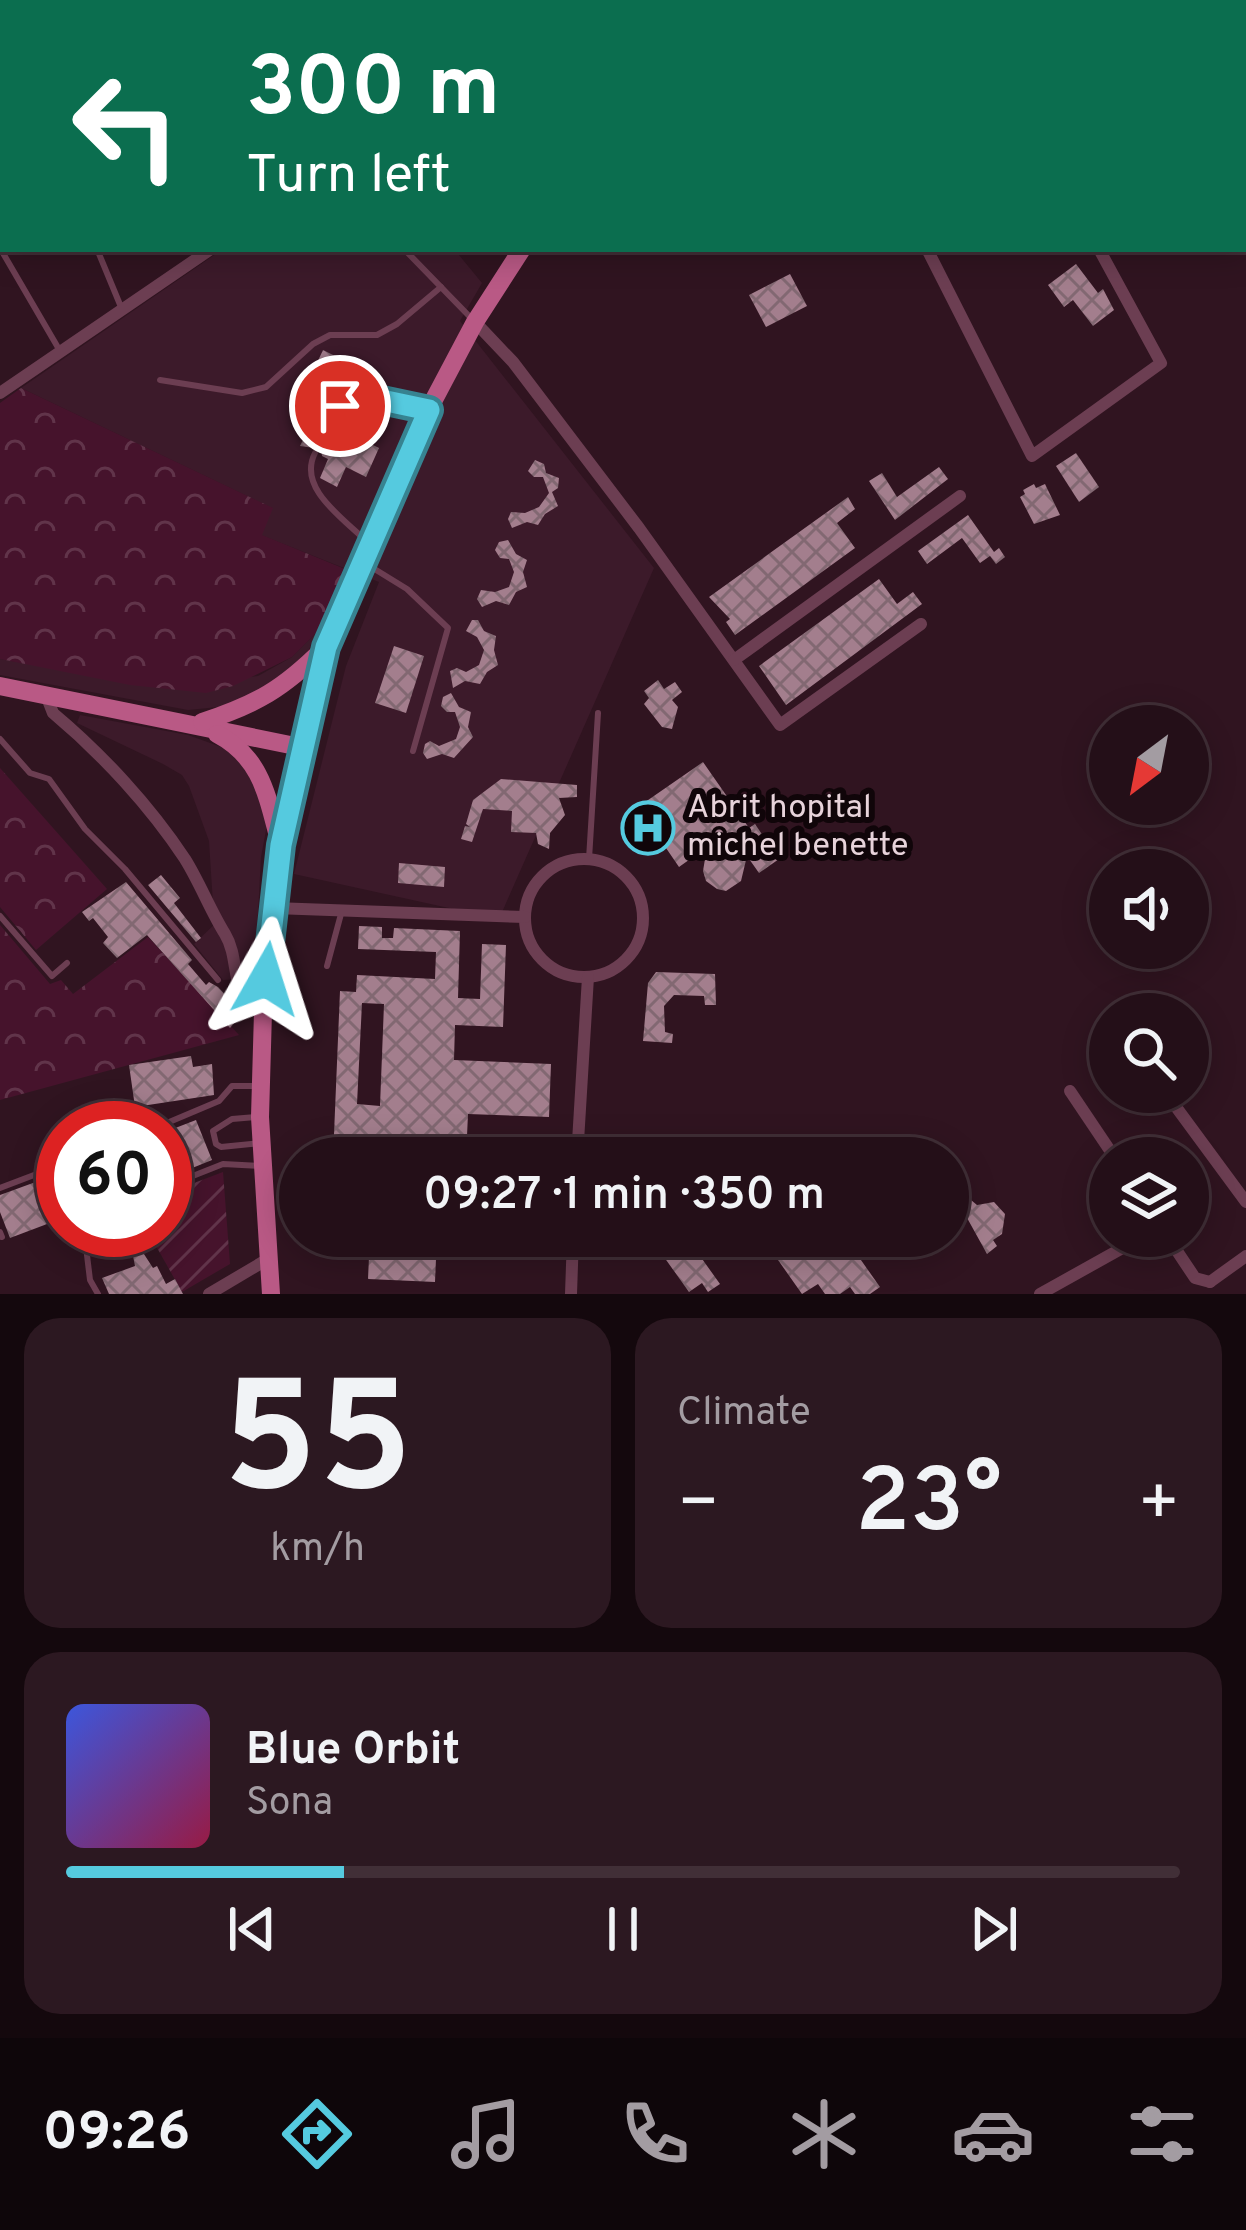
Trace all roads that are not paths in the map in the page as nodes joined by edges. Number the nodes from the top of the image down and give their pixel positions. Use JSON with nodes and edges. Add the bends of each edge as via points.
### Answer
{"nodes":[{"id":1,"x":2,"y":252,"type":"edge"},
{"id":2,"x":98,"y":252,"type":"edge"},
{"id":3,"x":407,"y":252,"type":"edge"},
{"id":4,"x":521,"y":252,"type":"edge"},
{"id":5,"x":929,"y":252,"type":"edge"},
{"id":6,"x":1101,"y":252,"type":"edge"},
{"id":7,"x":194,"y":254,"type":"edge"},
{"id":8,"x":441,"y":287,"type":"junction"},
{"id":9,"x":122,"y":310,"type":"junction"},
{"id":10,"x":475,"y":322,"type":"junction"},
{"id":11,"x":60,"y":351,"type":"junction"},
{"id":12,"x":160,"y":380,"type":"dead end"},
{"id":13,"x":0,"y":393,"type":"edge"},
{"id":14,"x":429,"y":410,"type":"junction"},
{"id":15,"x":330,"y":425,"type":"dead end"},
{"id":16,"x":315,"y":454,"type":"dead end"},
{"id":17,"x":960,"y":496,"type":"dead end"},
{"id":18,"x":366,"y":553,"type":"junction"},
{"id":19,"x":921,"y":624,"type":"dead end"},
{"id":20,"x":326,"y":647,"type":"junction"},
{"id":21,"x":734,"y":660,"type":"junction"},
{"id":22,"x":0,"y":686,"type":"edge"},
{"id":23,"x":46,"y":695,"type":"junction"},
{"id":24,"x":598,"y":713,"type":"dead end"},
{"id":25,"x":197,"y":724,"type":"junction"},
{"id":26,"x":0,"y":739,"type":"edge"},
{"id":27,"x":301,"y":747,"type":"junction"},
{"id":28,"x":413,"y":751,"type":"dead end"},
{"id":29,"x":281,"y":845,"type":"junction"},
{"id":30,"x":589,"y":859,"type":"junction"},
{"id":31,"x":274,"y":908,"type":"junction"},
{"id":32,"x":342,"y":910,"type":"junction"},
{"id":33,"x":0,"y":916,"type":"edge"},
{"id":34,"x":525,"y":917,"type":"junction"},
{"id":35,"x":67,"y":963,"type":"dead end"},
{"id":36,"x":327,"y":966,"type":"dead end"},
{"id":37,"x":588,"y":976,"type":"junction"},
{"id":38,"x":218,"y":980,"type":"dead end"},
{"id":39,"x":263,"y":1012,"type":"junction"},
{"id":40,"x":261,"y":1086,"type":"junction"},
{"id":41,"x":1070,"y":1091,"type":"dead end"},
{"id":42,"x":192,"y":1112,"type":"edge"},
{"id":43,"x":1180,"y":1113,"type":"edge"},
{"id":44,"x":260,"y":1117,"type":"junction"},
{"id":45,"x":578,"y":1137,"type":"edge"},
{"id":46,"x":1101,"y":1137,"type":"edge"},
{"id":47,"x":261,"y":1143,"type":"junction"},
{"id":48,"x":261,"y":1166,"type":"junction"},
{"id":49,"x":36,"y":1175,"type":"edge"},
{"id":50,"x":192,"y":1176,"type":"edge"},
{"id":51,"x":0,"y":1189,"type":"edge"},
{"id":52,"x":1246,"y":1202,"type":"edge"},
{"id":53,"x":1246,"y":1256,"type":"edge"},
{"id":54,"x":87,"y":1257,"type":"edge"},
{"id":55,"x":572,"y":1257,"type":"edge"},
{"id":56,"x":1106,"y":1257,"type":"edge"},
{"id":57,"x":1181,"y":1257,"type":"edge"},
{"id":58,"x":268,"y":1258,"type":"junction"},
{"id":59,"x":1214,"y":1288,"type":"edge"},
{"id":60,"x":98,"y":1294,"type":"edge"},
{"id":61,"x":208,"y":1294,"type":"edge"},
{"id":62,"x":271,"y":1294,"type":"edge"},
{"id":63,"x":571,"y":1294,"type":"edge"},
{"id":64,"x":1040,"y":1294,"type":"edge"}],
"edges":[{"from":1,"to":11,"type":"lane"},
{"from":2,"to":9,"type":"lane"},
{"from":3,"to":8,"type":"lane"},
{"from":4,"to":10,"type":"main road"},
{"from":5,"to":6,"type":"street","via":[[1032,456],[1161,363]]},
{"from":7,"to":9,"type":"street"},
{"from":8,"to":10,"type":"lane"},
{"from":8,"to":12,"type":"lane","via":[[377,334],[330,335],[313,344],[266,387],[242,393]]},
{"from":9,"to":11,"type":"street"},
{"from":10,"to":14,"type":"main road"},
{"from":10,"to":21,"type":"street"},
{"from":11,"to":13,"type":"street"},
{"from":14,"to":15,"type":"lane","via":[[372,398],[340,406]]},
{"from":14,"to":18,"type":"main road"},
{"from":16,"to":18,"type":"lane","via":[[315,491]]},
{"from":17,"to":21,"type":"street"},
{"from":18,"to":20,"type":"main road"},
{"from":18,"to":28,"type":"lane","via":[[448,628]]},
{"from":19,"to":21,"type":"street","via":[[780,724]]},
{"from":20,"to":25,"type":"main road","via":[[287,685]]},
{"from":20,"to":27,"type":"main road"},
{"from":22,"to":23,"type":"main road"},
{"from":23,"to":25,"type":"main road"},
{"from":23,"to":39,"type":"street","via":[[52,713],[169,836],[229,940],[240,996]]},
{"from":24,"to":30,"type":"lane"},
{"from":25,"to":27,"type":"main road"},
{"from":25,"to":29,"type":"main road","via":[[252,760]]},
{"from":26,"to":38,"type":"lane","via":[[30,773],[49,779]]},
{"from":27,"to":29,"type":"main road"},
{"from":29,"to":31,"type":"main road"},
{"from":30,"to":34,"type":"street","via":[[552,868],[528,898]]},
{"from":30,"to":37,"type":"street","via":[[624,874],[643,908],[643,928],[624,962]]},
{"from":31,"to":32,"type":"street"},
{"from":31,"to":39,"type":"main road"},
{"from":32,"to":34,"type":"street"},
{"from":32,"to":36,"type":"lane"},
{"from":33,"to":35,"type":"lane","via":[[52,976]]},
{"from":34,"to":37,"type":"street","via":[[528,936],[551,967]]},
{"from":37,"to":45,"type":"street"},
{"from":39,"to":40,"type":"main road"},
{"from":40,"to":42,"type":"lane","via":[[232,1086]]},
{"from":40,"to":44,"type":"main road"},
{"from":41,"to":46,"type":"street"},
{"from":43,"to":52,"type":"street"},
{"from":44,"to":47,"type":"main road"},
{"from":44,"to":47,"type":"lane","via":[[232,1119],[213,1132],[221,1147]]},
{"from":47,"to":48,"type":"main road"},
{"from":48,"to":50,"type":"lane","via":[[223,1164]]},
{"from":48,"to":58,"type":"main road"},
{"from":49,"to":51,"type":"lane"},
{"from":53,"to":59,"type":"street"},
{"from":54,"to":60,"type":"lane"},
{"from":55,"to":63,"type":"street"},
{"from":56,"to":64,"type":"street"},
{"from":57,"to":59,"type":"street"},
{"from":58,"to":61,"type":"street"},
{"from":58,"to":62,"type":"main road"}]}
